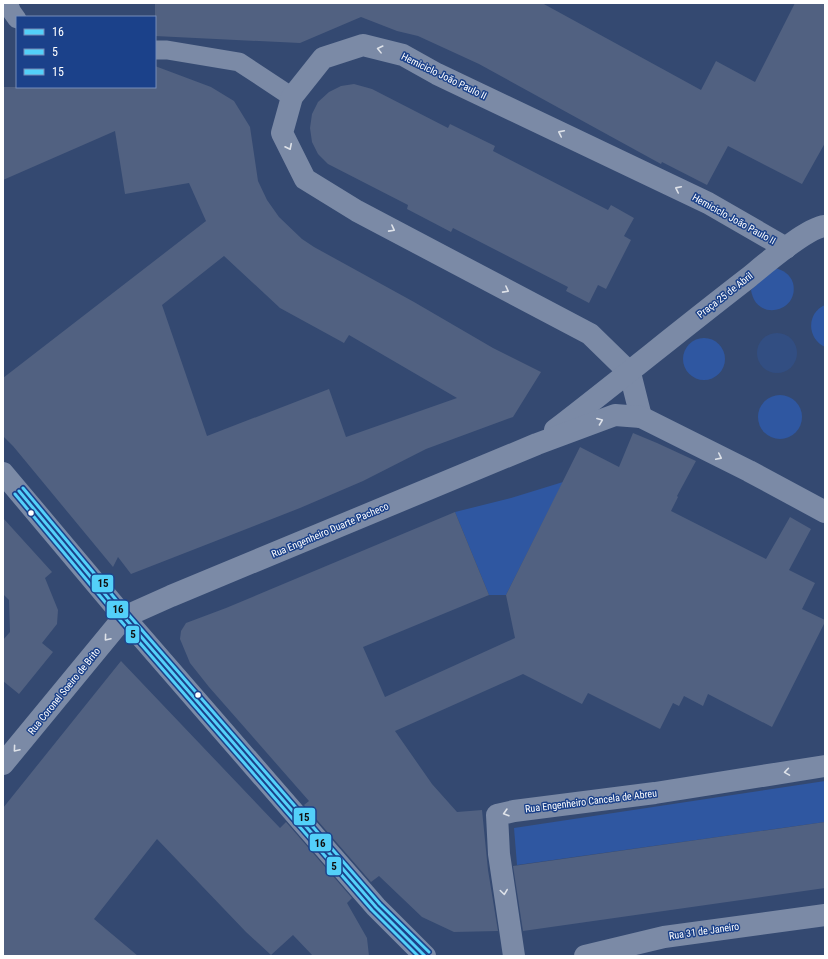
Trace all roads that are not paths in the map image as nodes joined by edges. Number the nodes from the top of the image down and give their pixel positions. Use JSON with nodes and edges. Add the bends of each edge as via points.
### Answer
{"nodes":[{"id":1,"x":8,"y":3,"type":"edge"},
{"id":2,"x":16,"y":18,"type":"edge"},
{"id":3,"x":156,"y":50,"type":"edge"},
{"id":4,"x":292,"y":97,"type":"junction"},
{"id":5,"x":821,"y":226,"type":"edge"},
{"id":6,"x":786,"y":248,"type":"junction"},
{"id":7,"x":630,"y":373,"type":"junction"},
{"id":8,"x":641,"y":417,"type":"junction"},
{"id":9,"x":537,"y":444,"type":"junction"},
{"id":10,"x":3,"y":473,"type":"edge"},
{"id":11,"x":824,"y":510,"type":"edge"},
{"id":12,"x":124,"y":617,"type":"junction"},
{"id":13,"x":3,"y":764,"type":"edge"},
{"id":14,"x":825,"y":766,"type":"edge"},
{"id":15,"x":825,"y":915,"type":"edge"},
{"id":16,"x":425,"y":956,"type":"edge"},
{"id":17,"x":514,"y":956,"type":"edge"},
{"id":18,"x":585,"y":956,"type":"edge"}],
"edges":[{"from":1,"to":2,"type":"street"},
{"from":3,"to":4,"type":"street","via":[[239,62]]},
{"from":6,"to":4,"type":"street","name":"Hemiciclo João Paulo II","one_way":true,"via":[[708,203],[437,74],[403,55],[363,45],[323,58]]},
{"from":4,"to":7,"type":"street","name":"Hemiciclo João Paulo II","one_way":true,"via":[[282,133],[305,179],[357,211],[590,334]]},
{"from":5,"to":6,"type":"street","name":"Praça 25 de Abril"},
{"from":6,"to":7,"type":"street","name":"Praça 25 de Abril"},
{"from":7,"to":8,"type":"street"},
{"from":7,"to":9,"type":"street","name":"Praça 25 de Abril"},
{"from":9,"to":8,"type":"street","one_way":true,"via":[[615,415]]},
{"from":8,"to":11,"type":"street","one_way":true},
{"from":9,"to":12,"type":"street","name":"Rua Engenheiro Duarte Pacheco"},
{"from":10,"to":12,"type":"street"},
{"from":12,"to":13,"type":"street","name":"Rua Coronel Soeiro de Brito","one_way":true},
{"from":12,"to":16,"type":"street","via":[[376,907]]},
{"from":14,"to":17,"type":"street","name":"Rua Engenheiro Cancela de Abreu","one_way":true,"via":[[497,815],[498,854]]},
{"from":15,"to":18,"type":"street","name":"Rua 31 de Janeiro","via":[[664,937]]}]}
